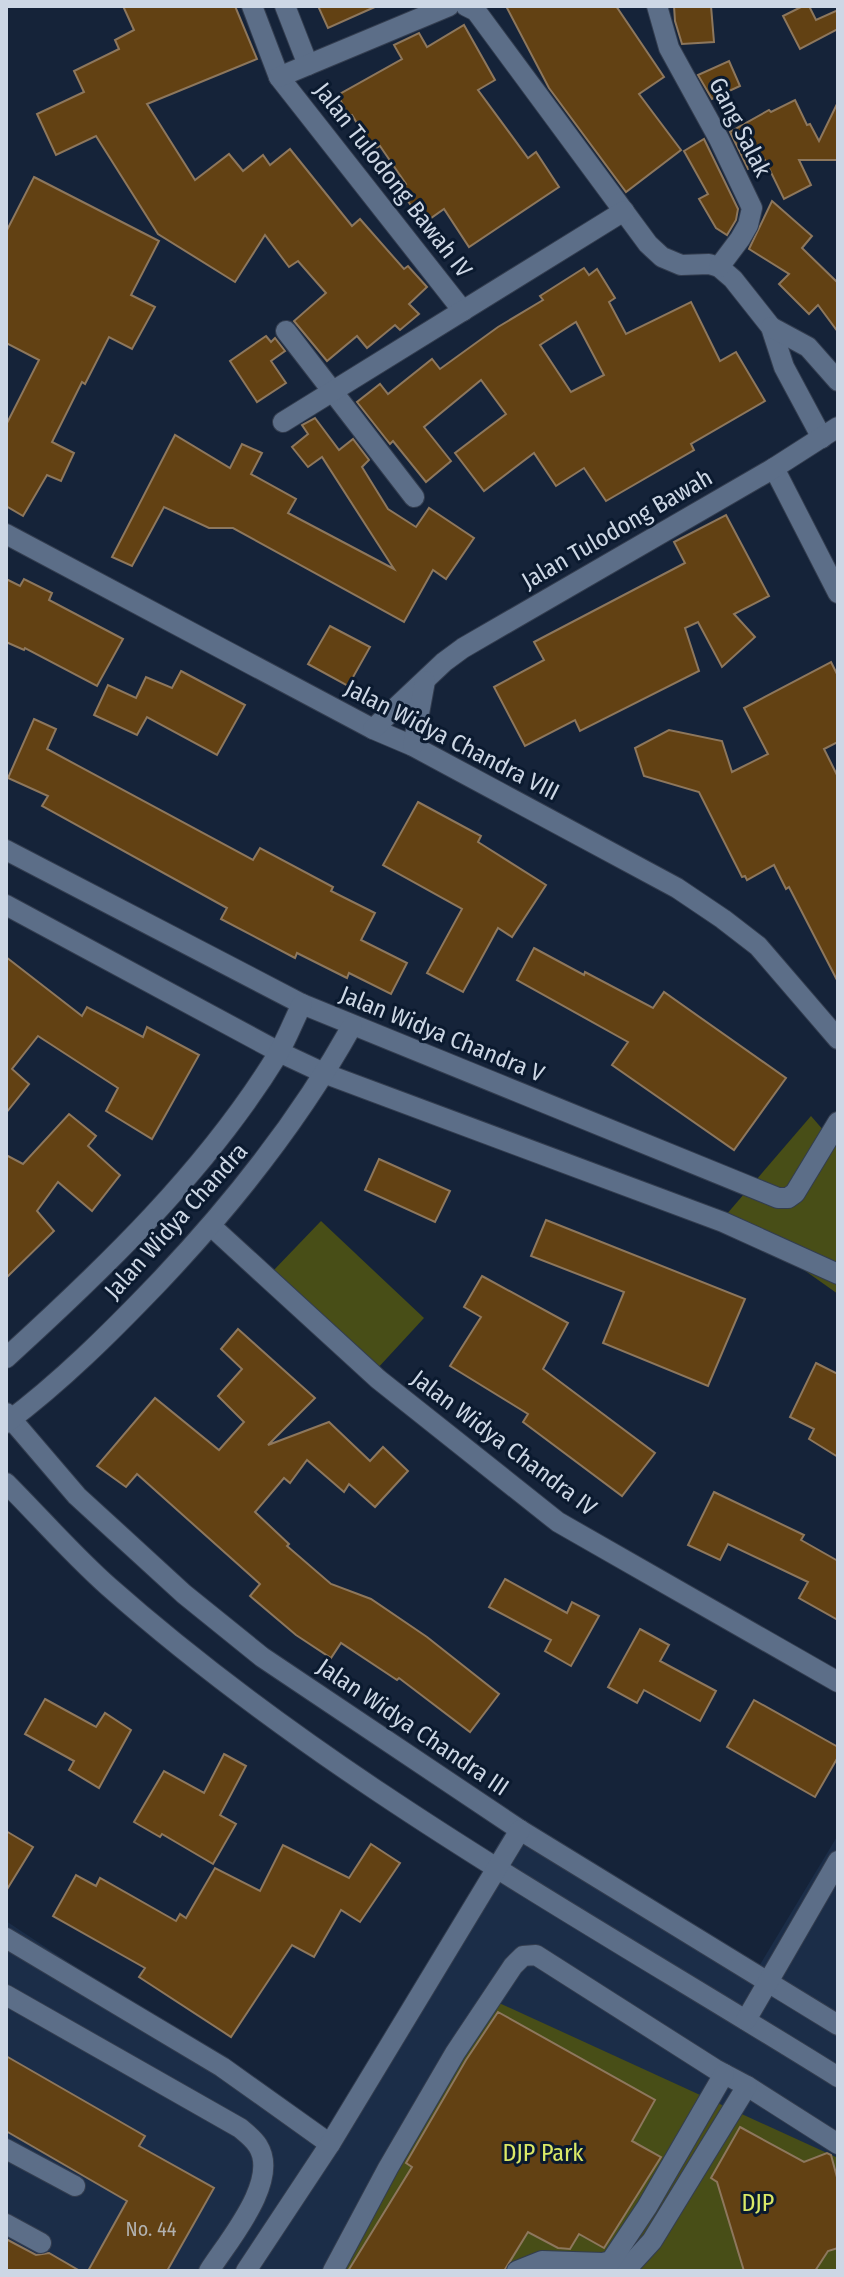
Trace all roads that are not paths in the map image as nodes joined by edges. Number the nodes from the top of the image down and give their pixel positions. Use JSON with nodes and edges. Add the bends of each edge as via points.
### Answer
{"nodes":[{"id":1,"x":252,"y":6,"type":"edge"},
{"id":2,"x":285,"y":6,"type":"edge"},
{"id":3,"x":449,"y":6,"type":"edge"},
{"id":4,"x":466,"y":6,"type":"edge"},
{"id":5,"x":657,"y":6,"type":"edge"},
{"id":6,"x":308,"y":65,"type":"junction"},
{"id":7,"x":279,"y":77,"type":"junction"},
{"id":8,"x":624,"y":211,"type":"junction"},
{"id":9,"x":719,"y":267,"type":"junction"},
{"id":10,"x":463,"y":311,"type":"junction"},
{"id":11,"x":771,"y":327,"type":"junction"},
{"id":12,"x":286,"y":331,"type":"dead end"},
{"id":13,"x":838,"y":381,"type":"edge"},
{"id":14,"x":333,"y":391,"type":"junction"},
{"id":15,"x":283,"y":422,"type":"dead end"},
{"id":16,"x":830,"y":432,"type":"edge"},
{"id":17,"x":774,"y":468,"type":"junction"},
{"id":18,"x":414,"y":497,"type":"dead end"},
{"id":19,"x":6,"y":534,"type":"edge"},
{"id":20,"x":838,"y":593,"type":"edge"},
{"id":21,"x":425,"y":681,"type":"junction"},
{"id":22,"x":373,"y":729,"type":"junction"},
{"id":23,"x":413,"y":746,"type":"junction"},
{"id":24,"x":6,"y":850,"type":"edge"},
{"id":25,"x":6,"y":905,"type":"edge"},
{"id":26,"x":302,"y":1004,"type":"junction"},
{"id":27,"x":352,"y":1026,"type":"junction"},
{"id":28,"x":838,"y":1039,"type":"edge"},
{"id":29,"x":279,"y":1052,"type":"junction"},
{"id":30,"x":326,"y":1074,"type":"junction"},
{"id":31,"x":838,"y":1122,"type":"edge"},
{"id":32,"x":211,"y":1226,"type":"junction"},
{"id":33,"x":838,"y":1274,"type":"edge"},
{"id":34,"x":6,"y":1358,"type":"edge"},
{"id":35,"x":8,"y":1418,"type":"edge"},
{"id":36,"x":6,"y":1483,"type":"edge"},
{"id":37,"x":838,"y":1682,"type":"edge"},
{"id":38,"x":520,"y":1830,"type":"junction"},
{"id":39,"x":838,"y":1861,"type":"edge"},
{"id":40,"x":495,"y":1868,"type":"junction"},
{"id":41,"x":6,"y":1938,"type":"edge"},
{"id":42,"x":767,"y":1982,"type":"junction"},
{"id":43,"x":6,"y":1995,"type":"edge"},
{"id":44,"x":746,"y":2020,"type":"junction"},
{"id":45,"x":838,"y":2025,"type":"edge"},
{"id":46,"x":724,"y":2074,"type":"junction"},
{"id":47,"x":838,"y":2077,"type":"edge"},
{"id":48,"x":747,"y":2086,"type":"junction"},
{"id":49,"x":330,"y":2144,"type":"junction"},
{"id":50,"x":838,"y":2144,"type":"edge"},
{"id":51,"x":6,"y":2149,"type":"edge"},
{"id":52,"x":75,"y":2186,"type":"dead end"},
{"id":53,"x":6,"y":2224,"type":"edge"},
{"id":54,"x":41,"y":2243,"type":"dead end"},
{"id":55,"x":209,"y":2271,"type":"edge"},
{"id":56,"x":246,"y":2271,"type":"edge"},
{"id":57,"x":333,"y":2271,"type":"edge"},
{"id":58,"x":517,"y":2271,"type":"edge"},
{"id":59,"x":618,"y":2271,"type":"edge"}],
"edges":[{"from":1,"to":7,"type":"street"},
{"from":2,"to":6,"type":"street"},
{"from":3,"to":6,"type":"street","name":"Jalan Tulodong Bawah IV"},
{"from":4,"to":8,"type":"street","via":[[476,11]]},
{"from":5,"to":9,"type":"street","name":"Gang Salak","via":[[669,48],[752,208],[744,232]]},
{"from":6,"to":7,"type":"street","name":"Jalan Tulodong Bawah IV"},
{"from":7,"to":10,"type":"street","name":"Jalan Tulodong Bawah IV"},
{"from":8,"to":9,"type":"street","via":[[662,257],[681,265]]},
{"from":8,"to":10,"type":"street","name":"Jalan Tulodong Bawah IV"},
{"from":9,"to":11,"type":"street"},
{"from":10,"to":14,"type":"street"},
{"from":11,"to":13,"type":"street","via":[[808,347]]},
{"from":11,"to":16,"type":"street","via":[[784,367]]},
{"from":12,"to":14,"type":"street"},
{"from":14,"to":15,"type":"street"},
{"from":14,"to":18,"type":"street"},
{"from":16,"to":17,"type":"street","name":"Jalan Tulodong Bawah"},
{"from":17,"to":20,"type":"street"},
{"from":17,"to":21,"type":"street","name":"Jalan Tulodong Bawah","via":[[463,648]]},
{"from":19,"to":22,"type":"street","name":"Jalan Widya Chandra VIII"},
{"from":21,"to":22,"type":"street","name":"Jalan Tulodong Bawah"},
{"from":21,"to":23,"type":"street"},
{"from":22,"to":23,"type":"street","name":"Jalan Widya Chandra VIII"},
{"from":23,"to":28,"type":"street","name":"Jalan Widya Chandra VIII","via":[[677,888],[723,919],[758,946]]},
{"from":24,"to":26,"type":"street","name":"Jalan Widya Chandra V"},
{"from":25,"to":29,"type":"street"},
{"from":26,"to":27,"type":"street","name":"Jalan Widya Chandra V"},
{"from":26,"to":29,"type":"street","name":"Jalan Widya Chandra"},
{"from":27,"to":30,"type":"street","name":"Jalan Widya Chandra"},
{"from":27,"to":31,"type":"street","name":"Jalan Widya Chandra V","via":[[778,1198],[795,1193]]},
{"from":29,"to":30,"type":"street"},
{"from":29,"to":34,"type":"street","name":"Jalan Widya Chandra","via":[[174,1191],[94,1278]]},
{"from":30,"to":32,"type":"street","name":"Jalan Widya Chandra"},
{"from":30,"to":33,"type":"street","via":[[723,1222]]},
{"from":32,"to":35,"type":"street","name":"Jalan Widya Chandra","via":[[123,1320]]},
{"from":32,"to":37,"type":"street","name":"Jalan Widya Chandra IV","via":[[378,1379],[558,1522]]},
{"from":35,"to":38,"type":"street","name":"Jalan Widya Chandra III","via":[[77,1496],[262,1657]]},
{"from":36,"to":40,"type":"street","via":[[106,1585],[241,1695]]},
{"from":38,"to":40,"type":"street"},
{"from":38,"to":42,"type":"street","name":"Jalan Widya Chandra III"},
{"from":39,"to":42,"type":"street"},
{"from":40,"to":44,"type":"street"},
{"from":40,"to":49,"type":"street"},
{"from":41,"to":49,"type":"street","via":[[222,2067]]},
{"from":42,"to":44,"type":"street"},
{"from":42,"to":45,"type":"street","name":"Jalan Widya Chandra III"},
{"from":43,"to":55,"type":"street","via":[[240,2128],[258,2146],[266,2167],[260,2190]]},
{"from":44,"to":47,"type":"street"},
{"from":46,"to":48,"type":"street"},
{"from":46,"to":57,"type":"street","via":[[536,1955],[523,1956],[455,2053]]},
{"from":46,"to":58,"type":"street","via":[[611,2261],[542,2261]]},
{"from":48,"to":50,"type":"street"},
{"from":48,"to":59,"type":"street","via":[[652,2241]]},
{"from":49,"to":56,"type":"street"},
{"from":51,"to":52,"type":"street"},
{"from":53,"to":54,"type":"street"}]}
